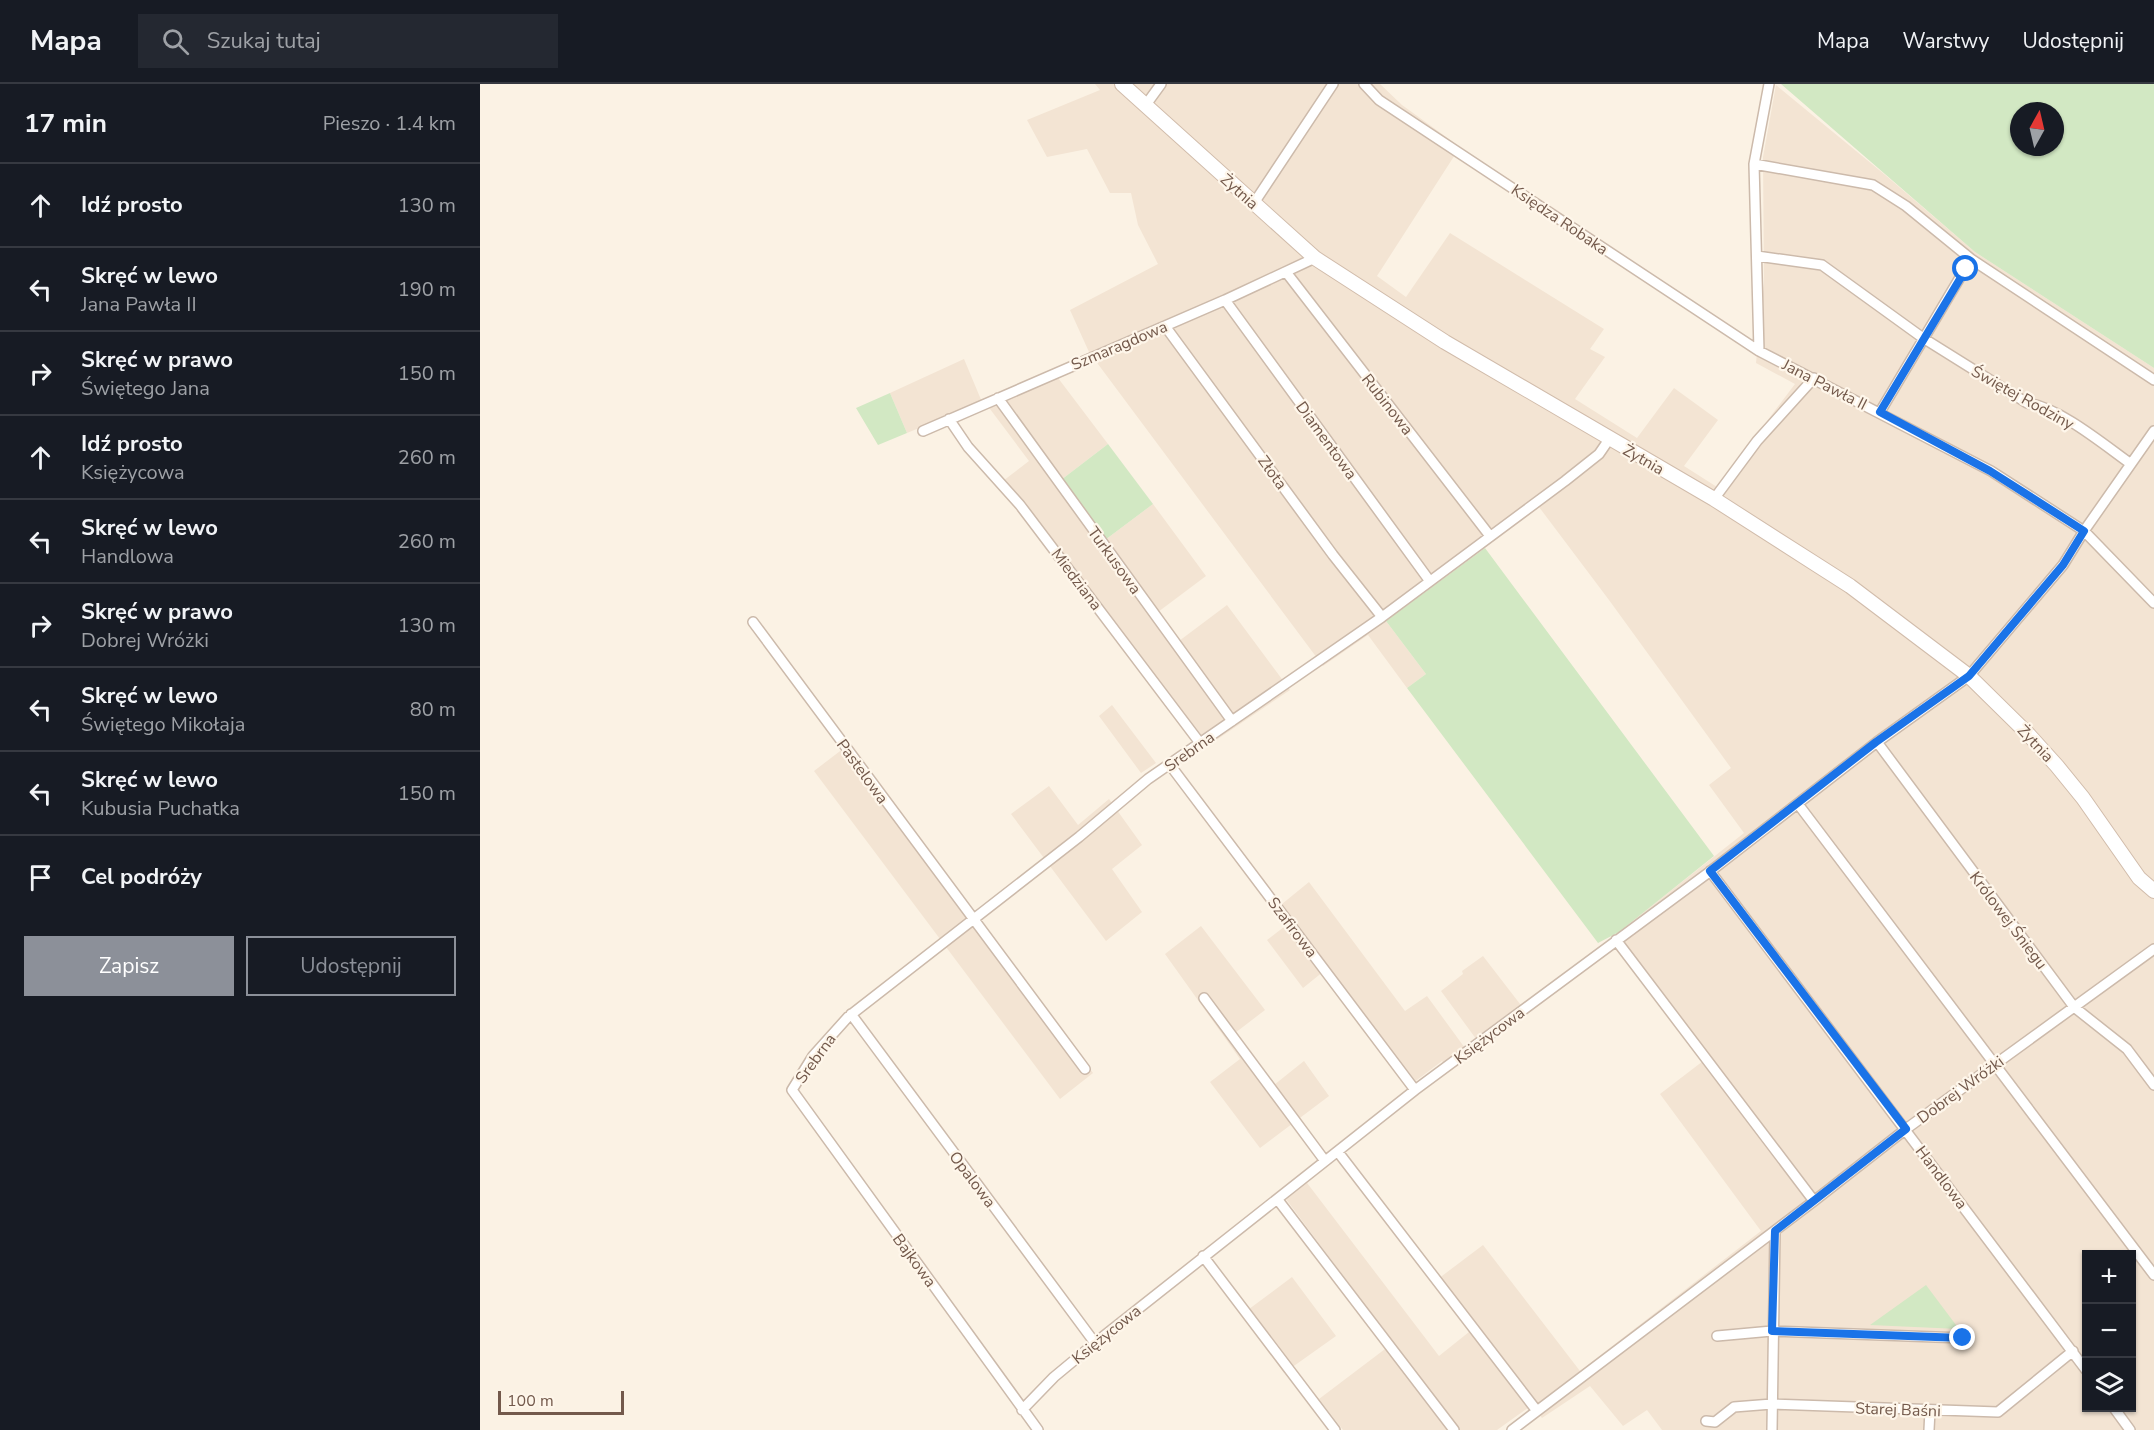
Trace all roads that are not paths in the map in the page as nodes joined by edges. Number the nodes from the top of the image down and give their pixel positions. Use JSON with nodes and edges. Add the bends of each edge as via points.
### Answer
{"nodes":[{"id":1,"x":1122,"y":84,"type":"edge"},
{"id":2,"x":1161,"y":84,"type":"edge"},
{"id":3,"x":1333,"y":84,"type":"edge"},
{"id":4,"x":1364,"y":84,"type":"edge"},
{"id":5,"x":1769,"y":84,"type":"edge"},
{"id":6,"x":1145,"y":106,"type":"junction"},
{"id":7,"x":1754,"y":164,"type":"junction"},
{"id":8,"x":1254,"y":203,"type":"junction"},
{"id":9,"x":1757,"y":256,"type":"junction"},
{"id":10,"x":1315,"y":258,"type":"junction"},
{"id":11,"x":1971,"y":259,"type":"junction"},
{"id":12,"x":1286,"y":272,"type":"junction"},
{"id":13,"x":1225,"y":300,"type":"junction"},
{"id":14,"x":1166,"y":326,"type":"junction"},
{"id":15,"x":1923,"y":338,"type":"junction"},
{"id":16,"x":1759,"y":351,"type":"junction"},
{"id":17,"x":1814,"y":378,"type":"junction"},
{"id":18,"x":2154,"y":380,"type":"edge"},
{"id":19,"x":998,"y":398,"type":"junction"},
{"id":20,"x":1880,"y":412,"type":"junction"},
{"id":21,"x":949,"y":419,"type":"junction"},
{"id":22,"x":923,"y":431,"type":"dead end"},
{"id":23,"x":2154,"y":431,"type":"edge"},
{"id":24,"x":1610,"y":438,"type":"junction"},
{"id":25,"x":2131,"y":464,"type":"junction"},
{"id":26,"x":1714,"y":499,"type":"junction"},
{"id":27,"x":2084,"y":531,"type":"junction"},
{"id":28,"x":1490,"y":536,"type":"junction"},
{"id":29,"x":1429,"y":580,"type":"junction"},
{"id":30,"x":2154,"y":603,"type":"edge"},
{"id":31,"x":1382,"y":617,"type":"junction"},
{"id":32,"x":753,"y":622,"type":"dead end"},
{"id":33,"x":1969,"y":676,"type":"junction"},
{"id":34,"x":1232,"y":722,"type":"junction"},
{"id":35,"x":1876,"y":742,"type":"junction"},
{"id":36,"x":1200,"y":743,"type":"junction"},
{"id":37,"x":1170,"y":765,"type":"junction"},
{"id":38,"x":1798,"y":804,"type":"junction"},
{"id":39,"x":2133,"y":869,"type":"junction"},
{"id":40,"x":1710,"y":871,"type":"junction"},
{"id":41,"x":2154,"y":884,"type":"edge"},
{"id":42,"x":2154,"y":891,"type":"edge"},
{"id":43,"x":973,"y":920,"type":"junction"},
{"id":44,"x":1616,"y":940,"type":"junction"},
{"id":45,"x":2154,"y":949,"type":"edge"},
{"id":46,"x":1204,"y":998,"type":"dead end"},
{"id":47,"x":2074,"y":1007,"type":"junction"},
{"id":48,"x":851,"y":1014,"type":"junction"},
{"id":49,"x":1995,"y":1064,"type":"junction"},
{"id":50,"x":1085,"y":1069,"type":"dead end"},
{"id":51,"x":2154,"y":1085,"type":"edge"},
{"id":52,"x":792,"y":1090,"type":"joint"},
{"id":53,"x":1415,"y":1090,"type":"junction"},
{"id":54,"x":1906,"y":1129,"type":"junction"},
{"id":55,"x":1338,"y":1152,"type":"junction"},
{"id":56,"x":1324,"y":1161,"type":"junction"},
{"id":57,"x":1278,"y":1200,"type":"junction"},
{"id":58,"x":1814,"y":1202,"type":"junction"},
{"id":59,"x":1775,"y":1231,"type":"junction"},
{"id":60,"x":1203,"y":1256,"type":"junction"},
{"id":61,"x":2154,"y":1275,"type":"edge"},
{"id":62,"x":1772,"y":1331,"type":"junction"},
{"id":63,"x":1717,"y":1336,"type":"dead end"},
{"id":64,"x":1963,"y":1338,"type":"dead end"},
{"id":65,"x":1095,"y":1343,"type":"junction"},
{"id":66,"x":2073,"y":1351,"type":"junction"},
{"id":67,"x":2082,"y":1364,"type":"edge"},
{"id":68,"x":1772,"y":1404,"type":"junction"},
{"id":69,"x":1022,"y":1410,"type":"junction"},
{"id":70,"x":1930,"y":1410,"type":"junction"},
{"id":71,"x":1537,"y":1411,"type":"junction"},
{"id":72,"x":2117,"y":1412,"type":"edge"},
{"id":73,"x":1706,"y":1421,"type":"dead end"},
{"id":74,"x":1038,"y":1430,"type":"edge"},
{"id":75,"x":1335,"y":1430,"type":"edge"},
{"id":76,"x":1454,"y":1430,"type":"edge"},
{"id":77,"x":1512,"y":1430,"type":"edge"},
{"id":78,"x":1772,"y":1430,"type":"edge"},
{"id":79,"x":1929,"y":1430,"type":"edge"},
{"id":80,"x":2130,"y":1430,"type":"edge"}],
"edges":[{"from":1,"to":6,"type":"street","name":"Żytnia"},
{"from":2,"to":6,"type":"street"},
{"from":3,"to":8,"type":"street"},
{"from":4,"to":16,"type":"street","name":"Księdza Robaka","via":[[1379,100]]},
{"from":5,"to":7,"type":"street"},
{"from":6,"to":8,"type":"street","name":"Żytnia"},
{"from":7,"to":9,"type":"street"},
{"from":7,"to":11,"type":"street","via":[[1873,185],[1906,206]]},
{"from":8,"to":10,"type":"street","name":"Żytnia"},
{"from":9,"to":15,"type":"street","name":"Świętej Rodziny","via":[[1822,266]]},
{"from":9,"to":16,"type":"street"},
{"from":10,"to":12,"type":"street","name":"Szmaragdowa"},
{"from":10,"to":24,"type":"street","name":"Żytnia","via":[[1445,342]]},
{"from":11,"to":15,"type":"street"},
{"from":11,"to":18,"type":"street"},
{"from":12,"to":13,"type":"street","name":"Szmaragdowa"},
{"from":12,"to":28,"type":"street","name":"Rubinowa"},
{"from":13,"to":14,"type":"street","name":"Szmaragdowa"},
{"from":13,"to":29,"type":"street","name":"Diamentowa"},
{"from":14,"to":19,"type":"street","name":"Szmaragdowa"},
{"from":14,"to":31,"type":"street","name":"Złota"},
{"from":15,"to":20,"type":"street"},
{"from":15,"to":25,"type":"street","name":"Świętej Rodziny","via":[[2027,403],[2057,413]]},
{"from":16,"to":17,"type":"street","name":"Jana Pawła II"},
{"from":17,"to":20,"type":"street","name":"Jana Pawła II"},
{"from":17,"to":26,"type":"street","via":[[1757,441]]},
{"from":19,"to":21,"type":"street","name":"Szmaragdowa"},
{"from":19,"to":34,"type":"street","name":"Turkusowa"},
{"from":20,"to":27,"type":"street","name":"Jana Pawła II","via":[[1990,471]]},
{"from":21,"to":22,"type":"street","name":"Szmaragdowa"},
{"from":21,"to":36,"type":"street","name":"Miedziana","via":[[968,447],[1020,505]]},
{"from":23,"to":25,"type":"street","name":"Księżycowa"},
{"from":24,"to":26,"type":"street","name":"Żytnia"},
{"from":24,"to":28,"type":"street","name":"Srebrna","via":[[1599,454]]},
{"from":25,"to":27,"type":"street","name":"Księżycowa"},
{"from":26,"to":33,"type":"street","name":"Żytnia","via":[[1850,586]]},
{"from":27,"to":30,"type":"street","name":"Jana Pawła II"},
{"from":27,"to":33,"type":"street","name":"Księżycowa","via":[[2063,565]]},
{"from":28,"to":29,"type":"street","name":"Srebrna"},
{"from":29,"to":31,"type":"street","name":"Srebrna"},
{"from":31,"to":34,"type":"street","name":"Srebrna"},
{"from":32,"to":43,"type":"street","name":"Pastelowa"},
{"from":33,"to":35,"type":"street","name":"Księżycowa"},
{"from":33,"to":39,"type":"street","name":"Żytnia","via":[[2057,766]]},
{"from":34,"to":36,"type":"street","name":"Srebrna"},
{"from":35,"to":38,"type":"street","name":"Księżycowa"},
{"from":35,"to":47,"type":"street","name":"Królowej Śniegu"},
{"from":36,"to":37,"type":"street","name":"Srebrna"},
{"from":37,"to":43,"type":"street","name":"Srebrna"},
{"from":37,"to":53,"type":"street","name":"Szafirowa"},
{"from":38,"to":40,"type":"street","name":"Księżycowa"},
{"from":38,"to":49,"type":"street"},
{"from":39,"to":41,"type":"street","name":"Żytnia"},
{"from":39,"to":42,"type":"street","name":"Żytnia"},
{"from":40,"to":44,"type":"street","name":"Księżycowa"},
{"from":40,"to":54,"type":"street","name":"Handlowa"},
{"from":43,"to":48,"type":"street","name":"Srebrna"},
{"from":43,"to":50,"type":"street","name":"Pastelowa"},
{"from":44,"to":53,"type":"street","name":"Księżycowa"},
{"from":44,"to":58,"type":"street"},
{"from":45,"to":47,"type":"street","name":"Dobrej Wróżki"},
{"from":46,"to":56,"type":"street"},
{"from":47,"to":49,"type":"street","name":"Dobrej Wróżki"},
{"from":47,"to":51,"type":"street","name":"Królowej Śniegu","via":[[2127,1049]]},
{"from":48,"to":52,"type":"street","name":"Srebrna","via":[[813,1056]]},
{"from":48,"to":65,"type":"street","name":"Opalowa"},
{"from":49,"to":54,"type":"street","name":"Dobrej Wróżki"},
{"from":49,"to":61,"type":"street"},
{"from":52,"to":69,"type":"street","name":"Bajkowa"},
{"from":53,"to":55,"type":"street","name":"Księżycowa"},
{"from":54,"to":58,"type":"street","name":"Dobrej Wróżki"},
{"from":54,"to":66,"type":"street","name":"Handlowa"},
{"from":55,"to":56,"type":"street","name":"Księżycowa"},
{"from":55,"to":71,"type":"street"},
{"from":56,"to":57,"type":"street","name":"Księżycowa"},
{"from":57,"to":60,"type":"street","name":"Księżycowa"},
{"from":57,"to":76,"type":"street"},
{"from":58,"to":59,"type":"street","name":"Dobrej Wróżki"},
{"from":59,"to":62,"type":"street"},
{"from":59,"to":71,"type":"street","name":"Dobrej Wróżki"},
{"from":60,"to":65,"type":"street","name":"Księżycowa"},
{"from":60,"to":75,"type":"street"},
{"from":62,"to":63,"type":"street"},
{"from":62,"to":64,"type":"street"},
{"from":62,"to":68,"type":"street"},
{"from":65,"to":69,"type":"street","name":"Księżycowa"},
{"from":66,"to":67,"type":"street","name":"Handlowa"},
{"from":66,"to":70,"type":"street","name":"Starej Baśni","via":[[1998,1412]]},
{"from":68,"to":70,"type":"street","name":"Starej Baśni"},
{"from":68,"to":73,"type":"street","name":"Starej Baśni","via":[[1734,1407],[1715,1422]]},
{"from":68,"to":78,"type":"street"},
{"from":69,"to":74,"type":"street","name":"Bajkowa"},
{"from":70,"to":79,"type":"street"},
{"from":71,"to":77,"type":"street","name":"Dobrej Wróżki"},
{"from":72,"to":80,"type":"street"}]}
